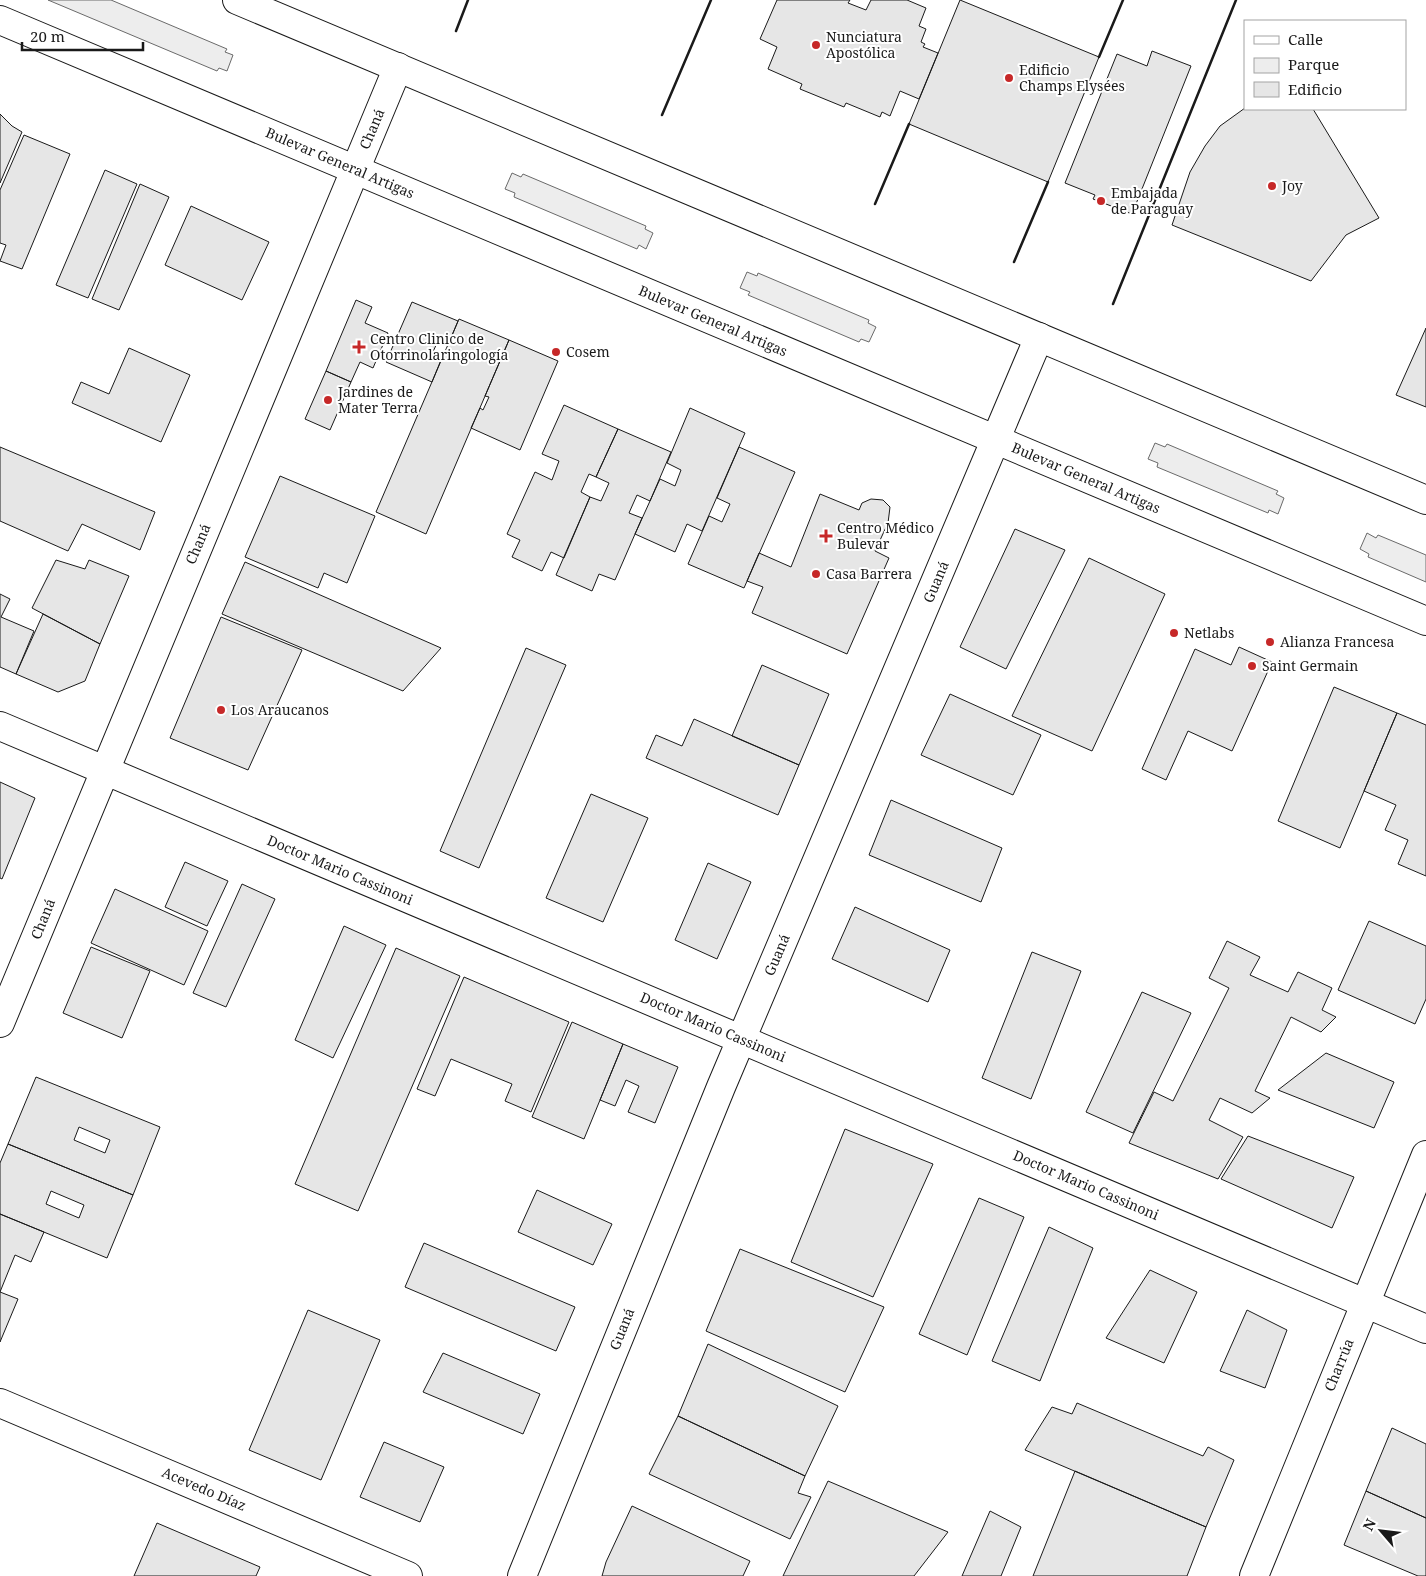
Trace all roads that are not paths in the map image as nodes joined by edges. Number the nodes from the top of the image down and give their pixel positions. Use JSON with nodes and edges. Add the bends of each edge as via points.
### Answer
{"nodes":[{"id":1,"x":238,"y":0,"type":"edge"},
{"id":2,"x":0,"y":20,"type":"edge"},
{"id":3,"x":398,"y":67,"type":"junction"},
{"id":4,"x":355,"y":170,"type":"junction"},
{"id":5,"x":1039,"y":337,"type":"junction"},
{"id":6,"x":996,"y":440,"type":"junction"},
{"id":7,"x":1426,"y":500,"type":"edge"},
{"id":8,"x":1426,"y":621,"type":"edge"},
{"id":9,"x":0,"y":726,"type":"edge"},
{"id":10,"x":103,"y":770,"type":"junction"},
{"id":11,"x":0,"y":1023,"type":"edge"},
{"id":12,"x":741,"y":1039,"type":"junction"},
{"id":13,"x":1426,"y":1154,"type":"edge"},
{"id":14,"x":1364,"y":1303,"type":"junction"},
{"id":15,"x":1426,"y":1329,"type":"edge"},
{"id":16,"x":0,"y":1403,"type":"edge"},
{"id":17,"x":408,"y":1576,"type":"edge"},
{"id":18,"x":522,"y":1576,"type":"edge"},
{"id":19,"x":1254,"y":1576,"type":"edge"}],
"edges":[{"from":1,"to":3,"type":"street"},
{"from":2,"to":4,"type":"street","name":"Bulevar General Artigas"},
{"from":3,"to":4,"type":"street","name":"Chaná"},
{"from":3,"to":5,"type":"street"},
{"from":4,"to":6,"type":"street","name":"Bulevar General Artigas"},
{"from":4,"to":10,"type":"street","name":"Chaná"},
{"from":5,"to":6,"type":"street","name":"Guaná"},
{"from":5,"to":7,"type":"street"},
{"from":6,"to":8,"type":"street","name":"Bulevar General Artigas"},
{"from":6,"to":12,"type":"street","name":"Guaná"},
{"from":9,"to":10,"type":"street","name":"Doctor Mario Cassinoni"},
{"from":10,"to":11,"type":"street","name":"Chaná"},
{"from":10,"to":12,"type":"street","name":"Doctor Mario Cassinoni"},
{"from":12,"to":14,"type":"street","name":"Doctor Mario Cassinoni"},
{"from":12,"to":18,"type":"street","name":"Guaná"},
{"from":13,"to":14,"type":"street","name":"Charrúa"},
{"from":14,"to":15,"type":"street","name":"Doctor Mario Cassinoni"},
{"from":14,"to":19,"type":"street","name":"Charrúa"},
{"from":16,"to":17,"type":"street","name":"Acevedo Díaz"}]}
